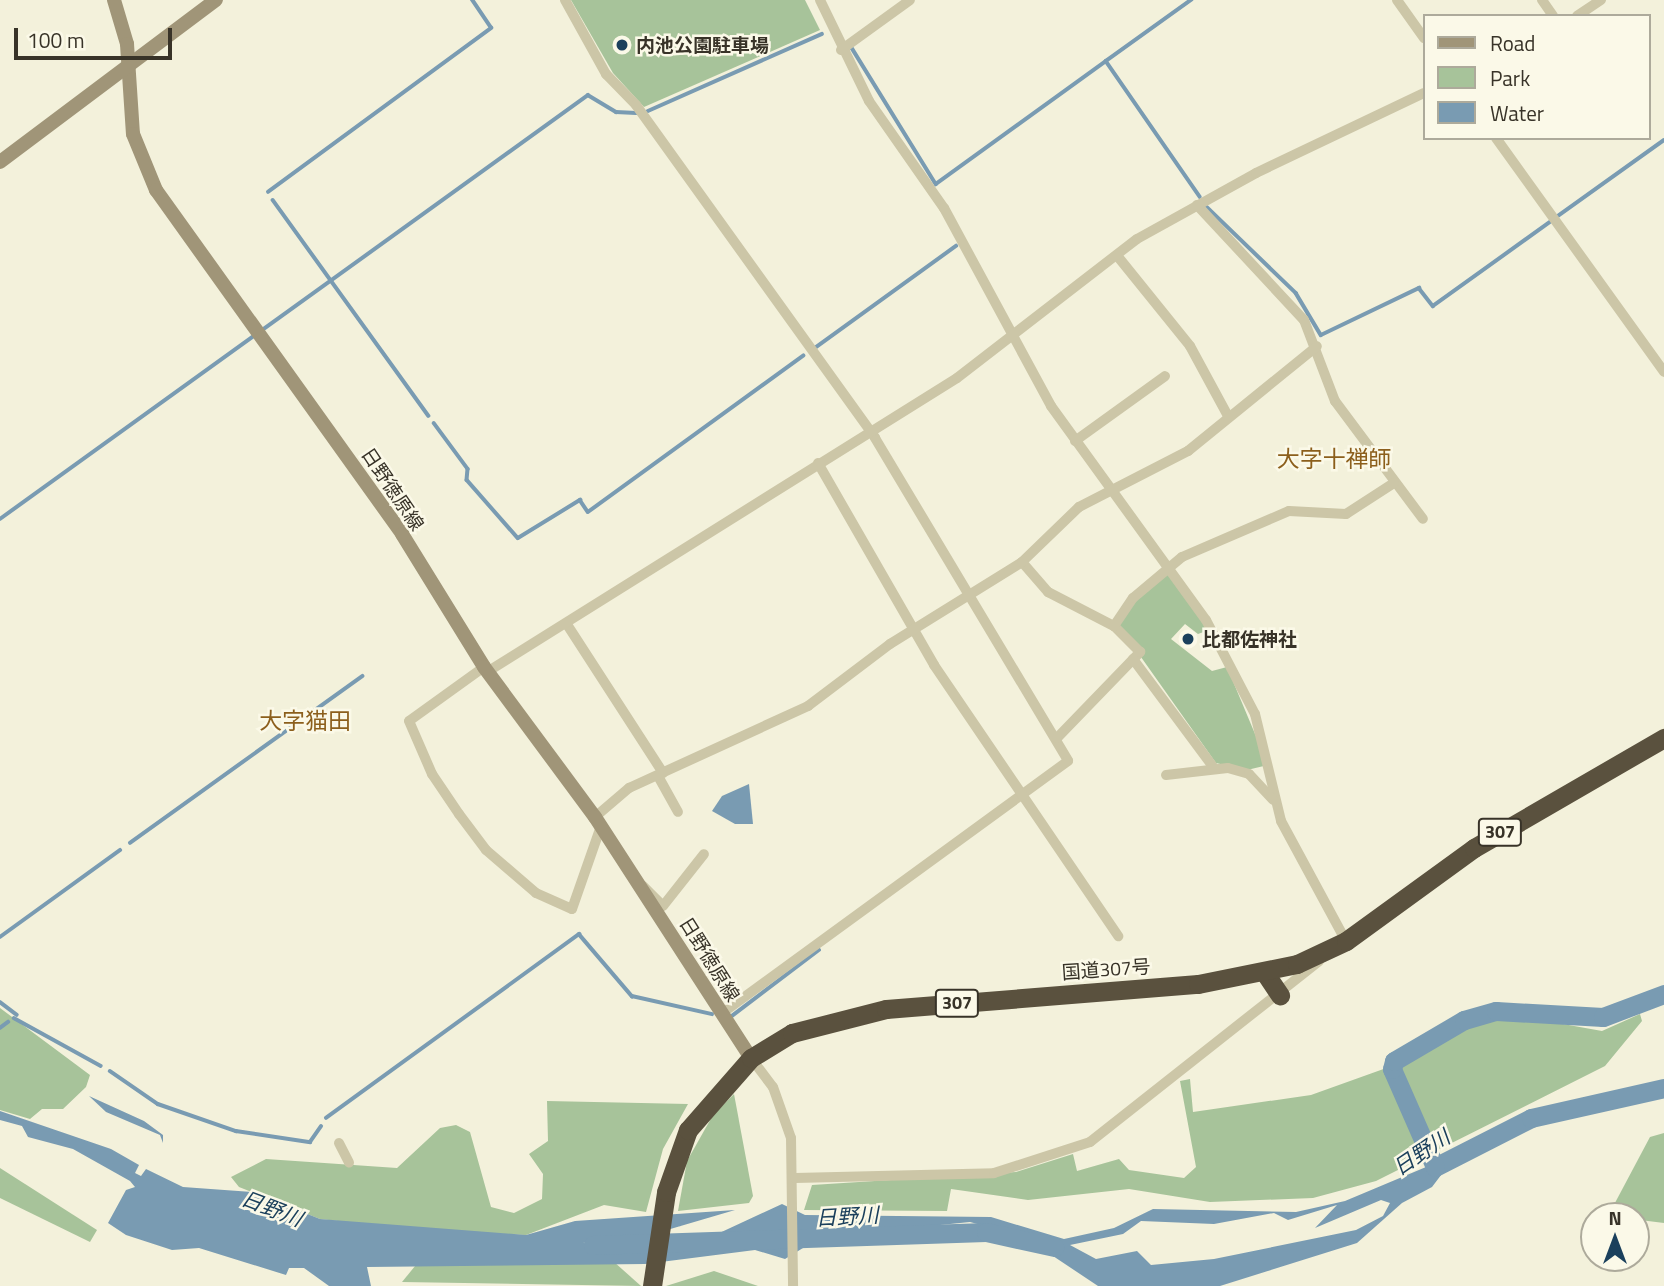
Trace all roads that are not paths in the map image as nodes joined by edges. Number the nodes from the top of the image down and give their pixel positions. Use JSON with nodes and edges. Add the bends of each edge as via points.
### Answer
{"nodes":[{"id":1,"x":114,"y":0,"type":"edge"},
{"id":2,"x":216,"y":0,"type":"edge"},
{"id":3,"x":565,"y":0,"type":"edge"},
{"id":4,"x":820,"y":0,"type":"edge"},
{"id":5,"x":910,"y":0,"type":"edge"},
{"id":6,"x":1397,"y":0,"type":"edge"},
{"id":7,"x":1601,"y":0,"type":"edge"},
{"id":8,"x":1580,"y":14,"type":"edge"},
{"id":9,"x":1422,"y":35,"type":"edge"},
{"id":10,"x":841,"y":50,"type":"junction"},
{"id":11,"x":129,"y":65,"type":"junction"},
{"id":12,"x":1422,"y":94,"type":"edge"},
{"id":13,"x":1497,"y":140,"type":"edge"},
{"id":14,"x":0,"y":162,"type":"edge"},
{"id":15,"x":1197,"y":205,"type":"junction"},
{"id":16,"x":1119,"y":258,"type":"junction"},
{"id":17,"x":1008,"y":334,"type":"junction"},
{"id":18,"x":1317,"y":346,"type":"junction"},
{"id":19,"x":1664,"y":372,"type":"edge"},
{"id":20,"x":1165,"y":376,"type":"dead end"},
{"id":21,"x":1228,"y":416,"type":"junction"},
{"id":22,"x":868,"y":433,"type":"junction"},
{"id":23,"x":1075,"y":441,"type":"junction"},
{"id":24,"x":818,"y":463,"type":"junction"},
{"id":25,"x":1394,"y":483,"type":"junction"},
{"id":26,"x":1111,"y":487,"type":"junction"},
{"id":27,"x":1423,"y":519,"type":"dead end"},
{"id":28,"x":1022,"y":562,"type":"junction"},
{"id":29,"x":1167,"y":569,"type":"junction"},
{"id":30,"x":968,"y":594,"type":"junction"},
{"id":31,"x":568,"y":626,"type":"junction"},
{"id":32,"x":1114,"y":626,"type":"junction"},
{"id":33,"x":915,"y":631,"type":"junction"},
{"id":34,"x":1133,"y":659,"type":"junction"},
{"id":35,"x":486,"y":670,"type":"junction"},
{"id":36,"x":1057,"y":738,"type":"junction"},
{"id":37,"x":1664,"y":738,"type":"edge"},
{"id":38,"x":1214,"y":768,"type":"junction"},
{"id":39,"x":660,"y":775,"type":"junction"},
{"id":40,"x":1166,"y":775,"type":"dead end"},
{"id":41,"x":1022,"y":797,"type":"junction"},
{"id":42,"x":1273,"y":800,"type":"junction"},
{"id":43,"x":678,"y":812,"type":"dead end"},
{"id":44,"x":598,"y":822,"type":"junction"},
{"id":45,"x":704,"y":854,"type":"dead end"},
{"id":46,"x":640,"y":887,"type":"junction"},
{"id":47,"x":1118,"y":936,"type":"dead end"},
{"id":48,"x":1338,"y":946,"type":"junction"},
{"id":49,"x":1265,"y":973,"type":"junction"},
{"id":50,"x":1280,"y":995,"type":"junction"},
{"id":51,"x":721,"y":1014,"type":"junction"},
{"id":52,"x":751,"y":1058,"type":"junction"},
{"id":53,"x":339,"y":1143,"type":"dead end"},
{"id":54,"x":349,"y":1163,"type":"dead end"},
{"id":55,"x":795,"y":1178,"type":"junction"},
{"id":56,"x":652,"y":1286,"type":"edge"},
{"id":57,"x":793,"y":1286,"type":"edge"}],
"edges":[{"from":1,"to":11,"type":"main road","name":"日野徳原線"},
{"from":2,"to":11,"type":"main road"},
{"from":3,"to":22,"type":"street","via":[[606,74],[636,105]]},
{"from":4,"to":10,"type":"street"},
{"from":5,"to":10,"type":"street"},
{"from":6,"to":9,"type":"street"},
{"from":7,"to":8,"type":"street"},
{"from":10,"to":17,"type":"street","via":[[869,101],[944,208]]},
{"from":11,"to":14,"type":"main road"},
{"from":11,"to":35,"type":"main road","name":"日野徳原線","via":[[133,134],[144,167],[402,534]]},
{"from":12,"to":15,"type":"street"},
{"from":13,"to":19,"type":"street"},
{"from":15,"to":16,"type":"street","via":[[1137,239]]},
{"from":15,"to":18,"type":"street","via":[[1287,299]]},
{"from":16,"to":17,"type":"street"},
{"from":16,"to":21,"type":"street","via":[[1190,346]]},
{"from":17,"to":22,"type":"street","via":[[957,378]]},
{"from":17,"to":23,"type":"street"},
{"from":18,"to":21,"type":"street"},
{"from":18,"to":25,"type":"street","via":[[1335,401]]},
{"from":20,"to":23,"type":"street"},
{"from":21,"to":26,"type":"street","via":[[1188,450]]},
{"from":22,"to":24,"type":"street"},
{"from":22,"to":30,"type":"street"},
{"from":23,"to":26,"type":"street"},
{"from":24,"to":31,"type":"street"},
{"from":24,"to":33,"type":"street"},
{"from":25,"to":27,"type":"street"},
{"from":25,"to":29,"type":"street","via":[[1346,514],[1289,511],[1204,545]]},
{"from":26,"to":28,"type":"street","via":[[1056,525]]},
{"from":26,"to":29,"type":"street"},
{"from":28,"to":30,"type":"street"},
{"from":28,"to":32,"type":"street","via":[[1048,592]]},
{"from":29,"to":32,"type":"street","via":[[1133,598]]},
{"from":29,"to":42,"type":"street","via":[[1206,620],[1255,714]]},
{"from":30,"to":33,"type":"street"},
{"from":30,"to":36,"type":"street"},
{"from":31,"to":35,"type":"street"},
{"from":31,"to":39,"type":"street"},
{"from":32,"to":34,"type":"street","via":[[1140,652]]},
{"from":33,"to":39,"type":"street","via":[[808,706]]},
{"from":33,"to":41,"type":"street"},
{"from":34,"to":36,"type":"street"},
{"from":34,"to":38,"type":"street"},
{"from":35,"to":44,"type":"main road","name":"日野徳原線"},
{"from":35,"to":44,"type":"street","via":[[409,721],[432,775],[459,814],[486,850],[536,893],[572,909]]},
{"from":36,"to":41,"type":"street","via":[[1068,761]]},
{"from":37,"to":48,"type":"highway","name":"国道307号","number":"307","via":[[1474,848]]},
{"from":38,"to":40,"type":"street"},
{"from":38,"to":42,"type":"street","via":[[1248,774]]},
{"from":39,"to":43,"type":"street"},
{"from":39,"to":44,"type":"street","via":[[612,799]]},
{"from":41,"to":47,"type":"street"},
{"from":41,"to":51,"type":"street"},
{"from":42,"to":48,"type":"street"},
{"from":44,"to":46,"type":"main road","name":"日野徳原線"},
{"from":45,"to":46,"type":"street","via":[[663,906],[646,885]]},
{"from":46,"to":51,"type":"main road","name":"日野徳原線"},
{"from":48,"to":49,"type":"highway","name":"国道307号","number":"307"},
{"from":48,"to":50,"type":"street"},
{"from":49,"to":50,"type":"highway"},
{"from":49,"to":52,"type":"highway","name":"国道307号","number":"307","via":[[886,1009],[792,1033]]},
{"from":50,"to":55,"type":"street","via":[[1108,1131],[1056,1155],[967,1175]]},
{"from":51,"to":52,"type":"main road","name":"日野徳原線"},
{"from":52,"to":55,"type":"street","via":[[785,1114]]},
{"from":52,"to":56,"type":"highway","name":"国道307号","number":"307","via":[[688,1130],[666,1192]]},
{"from":53,"to":54,"type":"street"},
{"from":55,"to":57,"type":"street"}]}
